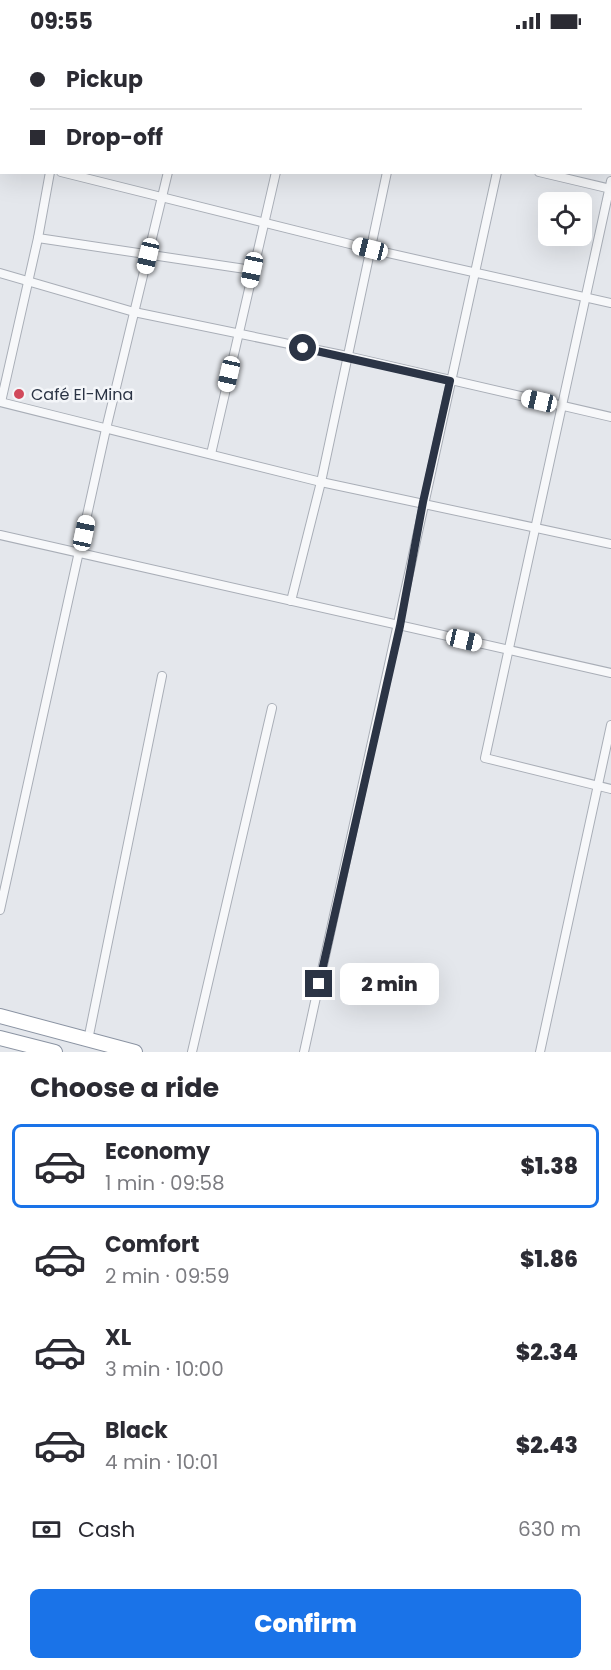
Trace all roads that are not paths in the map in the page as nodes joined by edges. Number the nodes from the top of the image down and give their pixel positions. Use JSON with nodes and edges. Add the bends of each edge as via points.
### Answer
{"nodes":[{"id":1,"x":50,"y":174,"type":"edge"},
{"id":2,"x":70,"y":174,"type":"edge"},
{"id":3,"x":168,"y":174,"type":"edge"},
{"id":4,"x":276,"y":174,"type":"edge"},
{"id":5,"x":387,"y":174,"type":"edge"},
{"id":6,"x":497,"y":174,"type":"edge"},
{"id":7,"x":549,"y":174,"type":"edge"},
{"id":8,"x":610,"y":186,"type":"edge"},
{"id":9,"x":163,"y":196,"type":"junction"},
{"id":10,"x":264,"y":223,"type":"junction"},
{"id":11,"x":38,"y":238,"type":"junction"},
{"id":12,"x":370,"y":249,"type":"junction"},
{"id":13,"x":148,"y":256,"type":"junction"},
{"id":14,"x":252,"y":270,"type":"junction"},
{"id":15,"x":477,"y":272,"type":"junction"},
{"id":16,"x":0,"y":273,"type":"edge"},
{"id":17,"x":28,"y":280,"type":"junction"},
{"id":18,"x":585,"y":297,"type":"junction"},
{"id":19,"x":611,"y":303,"type":"edge"},
{"id":20,"x":134,"y":312,"type":"junction"},
{"id":21,"x":238,"y":334,"type":"junction"},
{"id":22,"x":347,"y":356,"type":"junction"},
{"id":23,"x":450,"y":381,"type":"junction"},
{"id":24,"x":0,"y":402,"type":"edge"},
{"id":25,"x":561,"y":406,"type":"junction"},
{"id":26,"x":611,"y":417,"type":"edge"},
{"id":27,"x":106,"y":429,"type":"junction"},
{"id":28,"x":211,"y":453,"type":"junction"},
{"id":29,"x":321,"y":482,"type":"junction"},
{"id":30,"x":423,"y":502,"type":"junction"},
{"id":31,"x":535,"y":527,"type":"junction"},
{"id":32,"x":0,"y":535,"type":"edge"},
{"id":33,"x":611,"y":544,"type":"edge"},
{"id":34,"x":79,"y":553,"type":"junction"},
{"id":35,"x":291,"y":601,"type":"junction"},
{"id":36,"x":400,"y":626,"type":"junction"},
{"id":37,"x":508,"y":650,"type":"junction"},
{"id":38,"x":611,"y":673,"type":"edge"},
{"id":39,"x":162,"y":676,"type":"dead end"},
{"id":40,"x":272,"y":708,"type":"dead end"},
{"id":41,"x":611,"y":724,"type":"edge"},
{"id":42,"x":597,"y":787,"type":"junction"},
{"id":43,"x":611,"y":789,"type":"edge"},
{"id":44,"x":0,"y":910,"type":"edge"},
{"id":45,"x":0,"y":1017,"type":"edge"},
{"id":46,"x":0,"y":1038,"type":"edge"},
{"id":47,"x":88,"y":1040,"type":"junction"},
{"id":48,"x":55,"y":1052,"type":"edge"},
{"id":49,"x":135,"y":1052,"type":"edge"},
{"id":50,"x":192,"y":1052,"type":"edge"},
{"id":51,"x":304,"y":1052,"type":"edge"},
{"id":52,"x":540,"y":1052,"type":"edge"}],
"edges":[{"from":1,"to":11,"type":"street"},
{"from":2,"to":9,"type":"street"},
{"from":3,"to":9,"type":"street"},
{"from":4,"to":10,"type":"street"},
{"from":5,"to":12,"type":"street"},
{"from":6,"to":15,"type":"street"},
{"from":7,"to":8,"type":"street"},
{"from":8,"to":18,"type":"street"},
{"from":9,"to":10,"type":"street"},
{"from":9,"to":13,"type":"street"},
{"from":10,"to":12,"type":"street"},
{"from":10,"to":14,"type":"street"},
{"from":11,"to":13,"type":"street"},
{"from":11,"to":17,"type":"street"},
{"from":12,"to":15,"type":"street"},
{"from":12,"to":22,"type":"street"},
{"from":13,"to":14,"type":"street"},
{"from":13,"to":20,"type":"street"},
{"from":14,"to":21,"type":"street"},
{"from":15,"to":18,"type":"street"},
{"from":15,"to":23,"type":"street"},
{"from":16,"to":17,"type":"street"},
{"from":17,"to":20,"type":"street"},
{"from":17,"to":24,"type":"street"},
{"from":18,"to":19,"type":"street"},
{"from":18,"to":25,"type":"street"},
{"from":20,"to":21,"type":"street"},
{"from":20,"to":27,"type":"street"},
{"from":21,"to":22,"type":"street"},
{"from":21,"to":28,"type":"street"},
{"from":22,"to":23,"type":"street"},
{"from":22,"to":29,"type":"street"},
{"from":23,"to":25,"type":"street"},
{"from":23,"to":30,"type":"street"},
{"from":24,"to":27,"type":"street"},
{"from":25,"to":26,"type":"street"},
{"from":25,"to":31,"type":"street"},
{"from":27,"to":28,"type":"street"},
{"from":27,"to":34,"type":"street"},
{"from":28,"to":29,"type":"street"},
{"from":29,"to":30,"type":"street"},
{"from":29,"to":35,"type":"street"},
{"from":30,"to":31,"type":"street"},
{"from":30,"to":36,"type":"street"},
{"from":31,"to":33,"type":"street"},
{"from":31,"to":37,"type":"street"},
{"from":32,"to":34,"type":"street"},
{"from":34,"to":35,"type":"street"},
{"from":34,"to":44,"type":"street"},
{"from":35,"to":36,"type":"street"},
{"from":36,"to":37,"type":"street"},
{"from":36,"to":51,"type":"street"},
{"from":37,"to":38,"type":"street"},
{"from":37,"to":42,"type":"street","via":[[485,758]]},
{"from":39,"to":47,"type":"street"},
{"from":40,"to":50,"type":"street"},
{"from":41,"to":42,"type":"street"},
{"from":42,"to":43,"type":"street"},
{"from":42,"to":52,"type":"street"},
{"from":45,"to":47,"type":"highway"},
{"from":46,"to":48,"type":"highway"},
{"from":47,"to":49,"type":"highway"}]}
